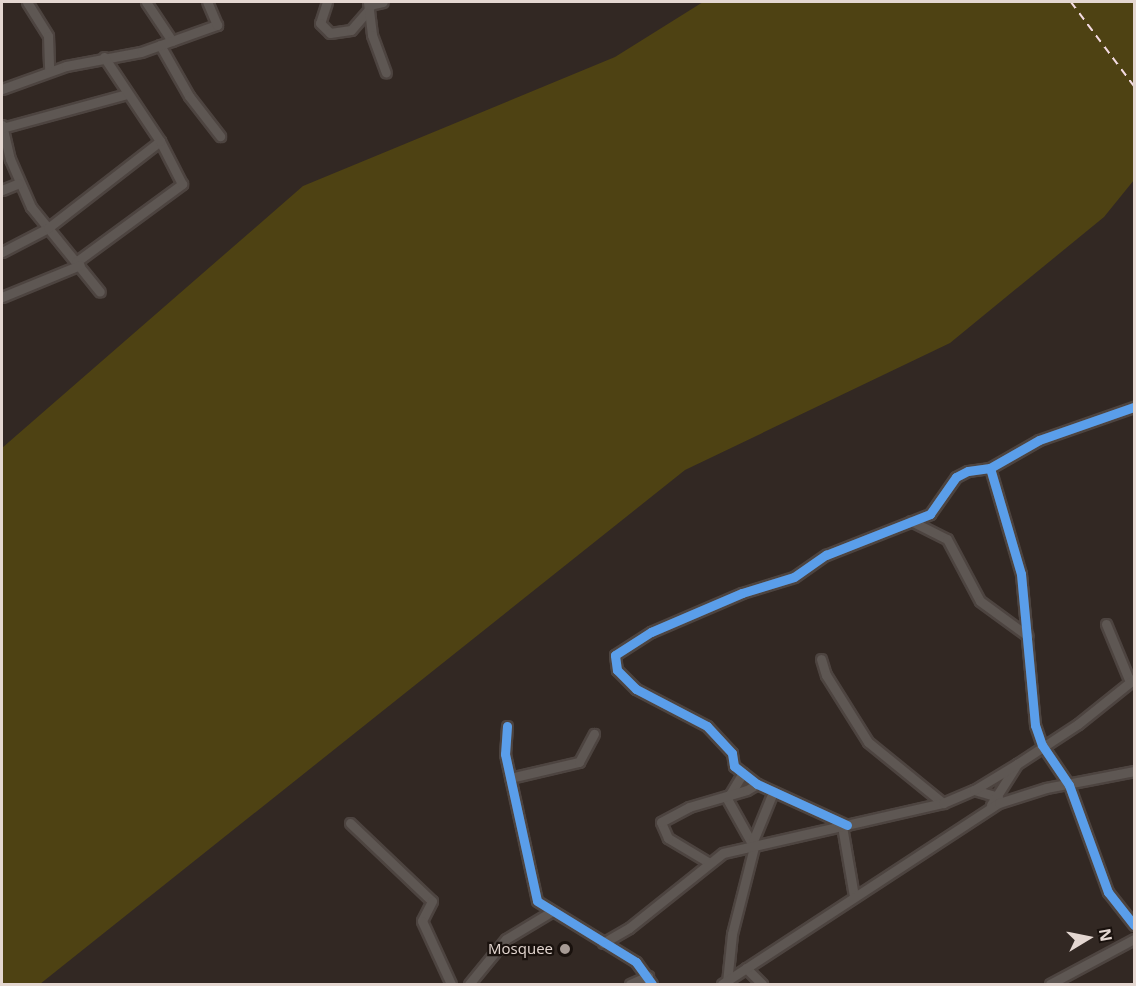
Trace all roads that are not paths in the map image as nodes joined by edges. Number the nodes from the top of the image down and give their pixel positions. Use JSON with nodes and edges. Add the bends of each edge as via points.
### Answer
{"nodes":[{"id":1,"x":29,"y":2,"type":"edge"},
{"id":2,"x":146,"y":2,"type":"edge"},
{"id":3,"x":207,"y":2,"type":"edge"},
{"id":4,"x":327,"y":2,"type":"edge"},
{"id":5,"x":383,"y":2,"type":"edge"},
{"id":6,"x":368,"y":5,"type":"edge"},
{"id":7,"x":172,"y":40,"type":"junction"},
{"id":8,"x":160,"y":45,"type":"junction"},
{"id":9,"x":104,"y":57,"type":"junction"},
{"id":10,"x":50,"y":71,"type":"junction"},
{"id":11,"x":386,"y":74,"type":"dead end"},
{"id":12,"x":2,"y":89,"type":"edge"},
{"id":13,"x":127,"y":94,"type":"junction"},
{"id":14,"x":2,"y":126,"type":"edge"},
{"id":15,"x":220,"y":136,"type":"dead end"},
{"id":16,"x":160,"y":141,"type":"junction"},
{"id":17,"x":6,"y":160,"type":"edge"},
{"id":18,"x":19,"y":183,"type":"junction"},
{"id":19,"x":2,"y":190,"type":"edge"},
{"id":20,"x":48,"y":228,"type":"junction"},
{"id":21,"x":2,"y":252,"type":"edge"},
{"id":22,"x":78,"y":264,"type":"junction"},
{"id":23,"x":100,"y":292,"type":"dead end"},
{"id":24,"x":2,"y":297,"type":"edge"},
{"id":25,"x":1134,"y":407,"type":"edge"},
{"id":26,"x":990,"y":468,"type":"junction"},
{"id":27,"x":911,"y":521,"type":"junction"},
{"id":28,"x":1106,"y":624,"type":"dead end"},
{"id":29,"x":1028,"y":636,"type":"junction"},
{"id":30,"x":821,"y":659,"type":"dead end"},
{"id":31,"x":1132,"y":680,"type":"edge"},
{"id":32,"x":507,"y":726,"type":"dead end"},
{"id":33,"x":594,"y":734,"type":"dead end"},
{"id":34,"x":1042,"y":745,"type":"junction"},
{"id":35,"x":1017,"y":764,"type":"junction"},
{"id":36,"x":1134,"y":771,"type":"edge"},
{"id":37,"x":743,"y":773,"type":"junction"},
{"id":38,"x":510,"y":778,"type":"junction"},
{"id":39,"x":757,"y":784,"type":"junction"},
{"id":40,"x":1069,"y":785,"type":"junction"},
{"id":41,"x":974,"y":790,"type":"junction"},
{"id":42,"x":773,"y":792,"type":"junction"},
{"id":43,"x":728,"y":796,"type":"junction"},
{"id":44,"x":998,"y":797,"type":"junction"},
{"id":45,"x":942,"y":803,"type":"junction"},
{"id":46,"x":985,"y":811,"type":"junction"},
{"id":47,"x":350,"y":823,"type":"dead end"},
{"id":48,"x":845,"y":826,"type":"junction"},
{"id":49,"x":754,"y":844,"type":"junction"},
{"id":50,"x":708,"y":862,"type":"junction"},
{"id":51,"x":854,"y":896,"type":"junction"},
{"id":52,"x":551,"y":912,"type":"junction"},
{"id":53,"x":1134,"y":925,"type":"edge"},
{"id":54,"x":1134,"y":939,"type":"edge"},
{"id":55,"x":603,"y":943,"type":"junction"},
{"id":56,"x":746,"y":968,"type":"junction"},
{"id":57,"x":650,"y":980,"type":"edge"},
{"id":58,"x":726,"y":983,"type":"edge"},
{"id":59,"x":451,"y":984,"type":"edge"},
{"id":60,"x":470,"y":984,"type":"edge"},
{"id":61,"x":630,"y":984,"type":"edge"},
{"id":62,"x":762,"y":984,"type":"edge"},
{"id":63,"x":1050,"y":984,"type":"edge"}],
"edges":[{"from":1,"to":10,"type":"street","via":[[48,36]]},
{"from":2,"to":7,"type":"street"},
{"from":3,"to":7,"type":"street","via":[[217,25]]},
{"from":4,"to":6,"type":"street","via":[[320,23],[330,33],[351,30]]},
{"from":5,"to":6,"type":"street"},
{"from":6,"to":11,"type":"street","via":[[372,35]]},
{"from":7,"to":8,"type":"street"},
{"from":8,"to":9,"type":"street"},
{"from":8,"to":15,"type":"street","via":[[189,96]]},
{"from":9,"to":10,"type":"street"},
{"from":9,"to":13,"type":"street"},
{"from":10,"to":12,"type":"street"},
{"from":13,"to":14,"type":"street"},
{"from":13,"to":16,"type":"street"},
{"from":14,"to":17,"type":"street"},
{"from":16,"to":20,"type":"street"},
{"from":16,"to":22,"type":"street","via":[[181,186],[102,239]]},
{"from":17,"to":18,"type":"street"},
{"from":18,"to":19,"type":"street"},
{"from":18,"to":20,"type":"street"},
{"from":20,"to":21,"type":"street"},
{"from":20,"to":22,"type":"street"},
{"from":22,"to":23,"type":"street"},
{"from":22,"to":24,"type":"street"},
{"from":25,"to":26,"type":"street","via":[[1040,440]]},
{"from":26,"to":27,"type":"street","via":[[956,477],[938,507]]},
{"from":26,"to":29,"type":"street","via":[[1021,574]]},
{"from":27,"to":29,"type":"street","via":[[946,539],[980,601]]},
{"from":27,"to":37,"type":"street","via":[[826,555],[794,577],[742,593],[639,638],[615,655],[617,670],[636,689],[707,726],[730,750],[732,763]]},
{"from":28,"to":31,"type":"street"},
{"from":29,"to":34,"type":"street","via":[[1035,725]]},
{"from":30,"to":45,"type":"street","via":[[826,675],[868,742]]},
{"from":31,"to":34,"type":"street","via":[[1078,724]]},
{"from":32,"to":38,"type":"street"},
{"from":33,"to":38,"type":"street","via":[[579,762]]},
{"from":34,"to":35,"type":"street"},
{"from":34,"to":40,"type":"street"},
{"from":35,"to":41,"type":"street"},
{"from":35,"to":44,"type":"street"},
{"from":36,"to":40,"type":"street"},
{"from":37,"to":39,"type":"street"},
{"from":37,"to":43,"type":"street"},
{"from":38,"to":52,"type":"street","via":[[533,894]]},
{"from":39,"to":42,"type":"street"},
{"from":39,"to":43,"type":"street"},
{"from":40,"to":46,"type":"street","via":[[1020,795]]},
{"from":40,"to":53,"type":"street","via":[[1108,892]]},
{"from":41,"to":44,"type":"street"},
{"from":41,"to":45,"type":"street"},
{"from":42,"to":48,"type":"street"},
{"from":42,"to":49,"type":"street"},
{"from":43,"to":49,"type":"street"},
{"from":43,"to":50,"type":"street","via":[[689,807],[661,822],[668,838]]},
{"from":44,"to":46,"type":"street"},
{"from":45,"to":48,"type":"street"},
{"from":46,"to":51,"type":"street"},
{"from":47,"to":59,"type":"street","via":[[432,901],[422,921]]},
{"from":48,"to":49,"type":"street"},
{"from":48,"to":51,"type":"street"},
{"from":49,"to":50,"type":"street"},
{"from":49,"to":58,"type":"street","via":[[732,934]]},
{"from":50,"to":55,"type":"street","via":[[629,928]]},
{"from":51,"to":56,"type":"street"},
{"from":52,"to":55,"type":"street"},
{"from":52,"to":60,"type":"street","via":[[506,939]]},
{"from":54,"to":63,"type":"street"},
{"from":55,"to":57,"type":"street","via":[[636,962]]},
{"from":56,"to":58,"type":"street"},
{"from":56,"to":62,"type":"street"},
{"from":57,"to":61,"type":"street"}]}
